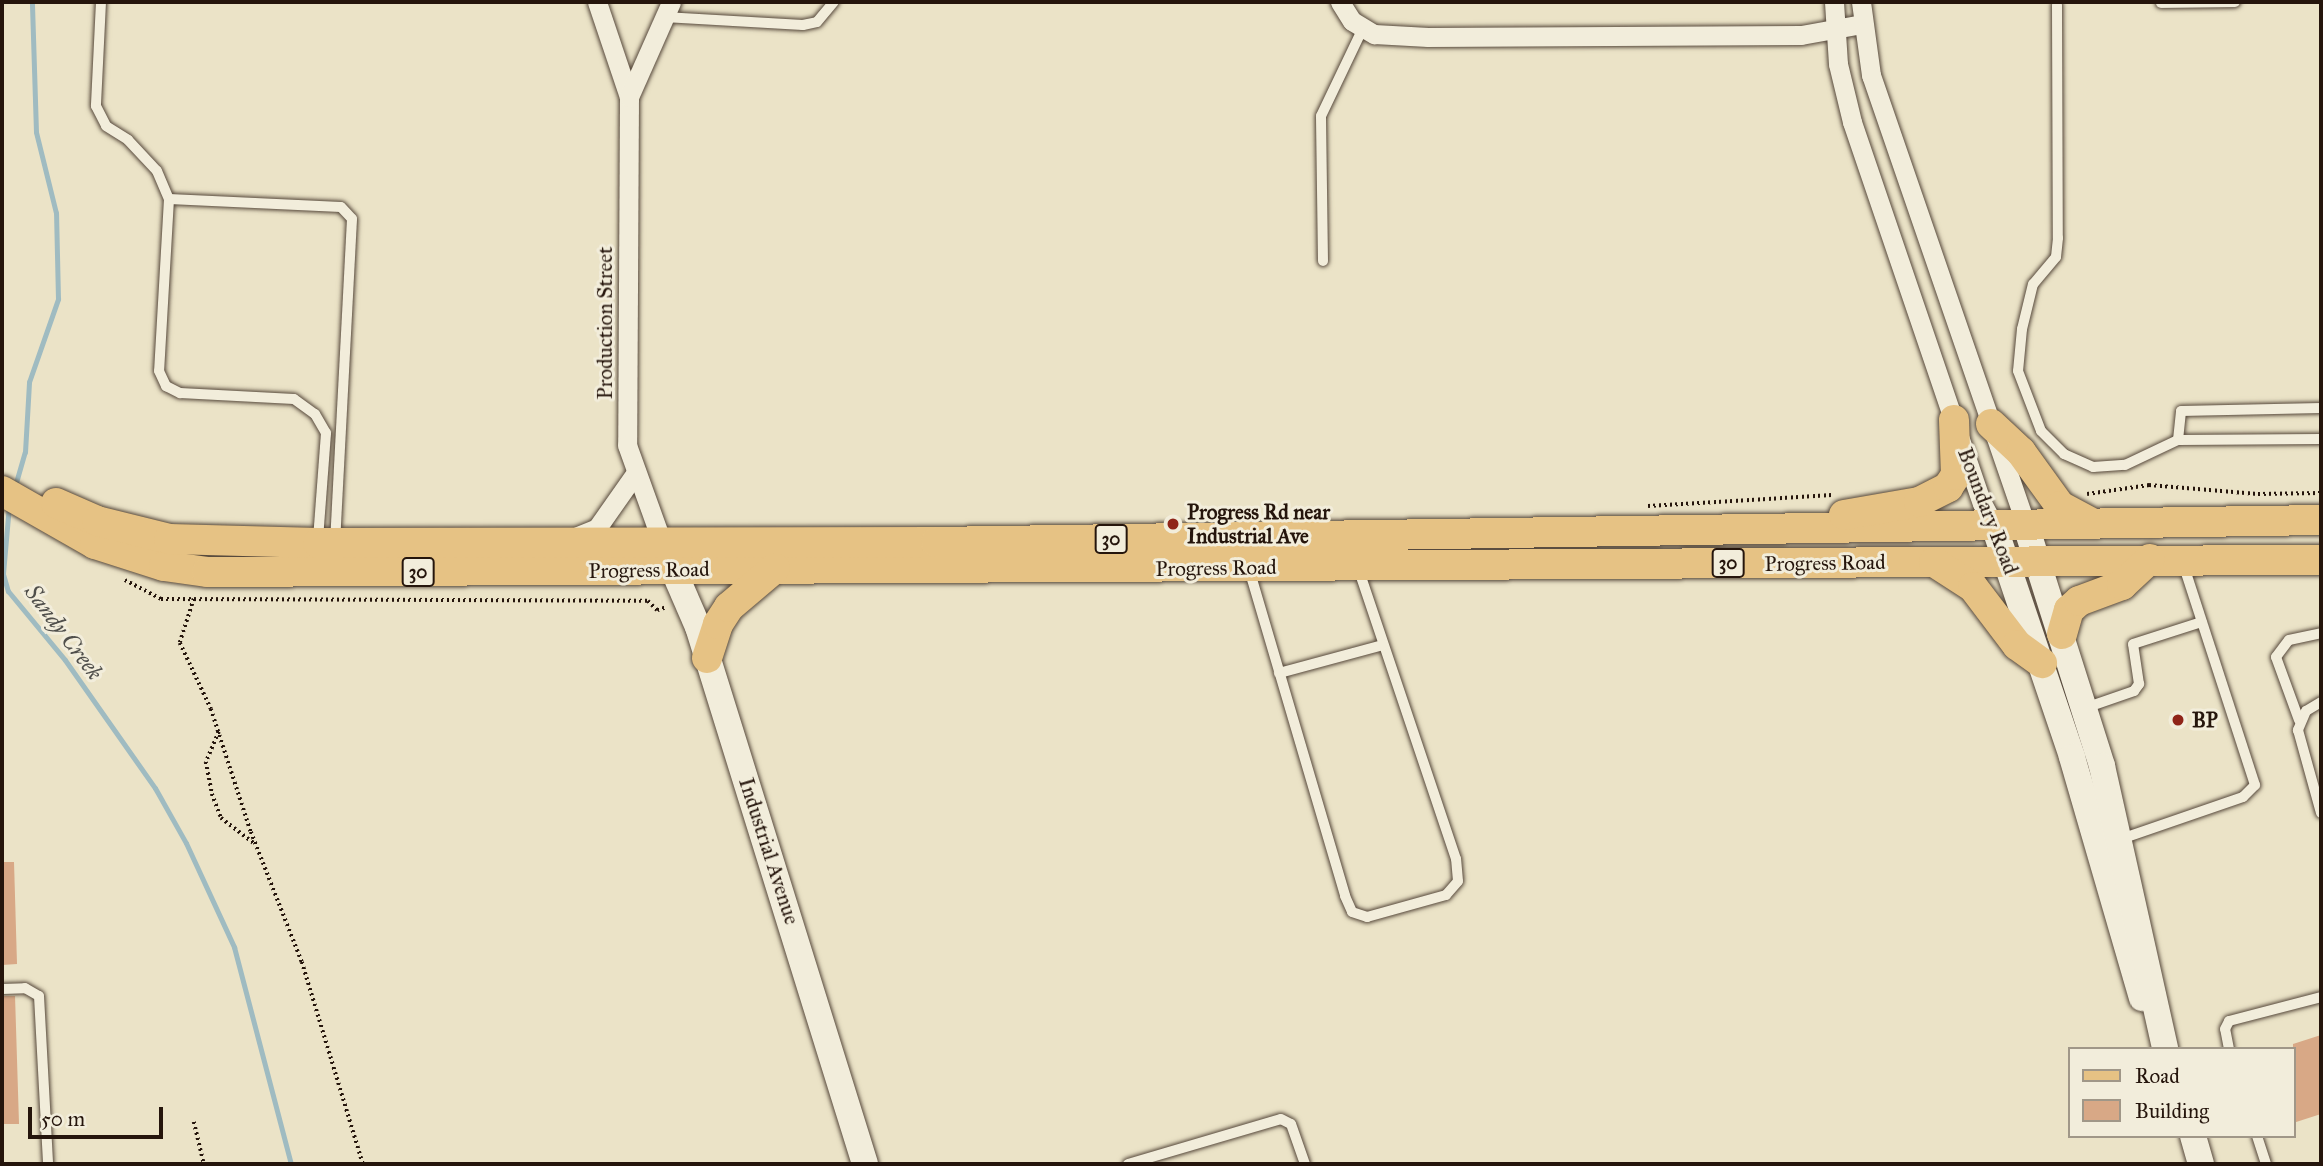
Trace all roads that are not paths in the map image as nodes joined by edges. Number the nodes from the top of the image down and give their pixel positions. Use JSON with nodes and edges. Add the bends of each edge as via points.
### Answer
{"nodes":[{"id":1,"x":101,"y":2,"type":"edge"},
{"id":2,"x":597,"y":2,"type":"edge"},
{"id":3,"x":834,"y":2,"type":"edge"},
{"id":4,"x":1340,"y":2,"type":"edge"},
{"id":5,"x":1834,"y":2,"type":"edge"},
{"id":6,"x":1861,"y":2,"type":"edge"},
{"id":7,"x":2235,"y":2,"type":"edge"},
{"id":8,"x":2161,"y":3,"type":"edge"},
{"id":9,"x":2057,"y":5,"type":"dead end"},
{"id":10,"x":667,"y":10,"type":"edge"},
{"id":11,"x":1863,"y":24,"type":"junction"},
{"id":12,"x":1363,"y":28,"type":"junction"},
{"id":13,"x":1834,"y":32,"type":"junction"},
{"id":14,"x":629,"y":97,"type":"junction"},
{"id":15,"x":169,"y":199,"type":"junction"},
{"id":16,"x":1323,"y":261,"type":"dead end"},
{"id":17,"x":2321,"y":408,"type":"edge"},
{"id":18,"x":1954,"y":420,"type":"junction"},
{"id":19,"x":1991,"y":424,"type":"junction"},
{"id":20,"x":2321,"y":439,"type":"edge"},
{"id":21,"x":2178,"y":440,"type":"junction"},
{"id":22,"x":2,"y":471,"type":"edge"},
{"id":23,"x":635,"y":474,"type":"junction"},
{"id":24,"x":2,"y":491,"type":"edge"},
{"id":25,"x":41,"y":505,"type":"junction"},
{"id":26,"x":2321,"y":520,"type":"edge"},
{"id":27,"x":2092,"y":523,"type":"junction"},
{"id":28,"x":1994,"y":526,"type":"junction"},
{"id":29,"x":2026,"y":526,"type":"junction"},
{"id":30,"x":1800,"y":527,"type":"junction"},
{"id":31,"x":662,"y":542,"type":"junction"},
{"id":32,"x":327,"y":543,"type":"junction"},
{"id":33,"x":563,"y":543,"type":"junction"},
{"id":34,"x":2038,"y":559,"type":"junction"},
{"id":35,"x":2150,"y":559,"type":"junction"},
{"id":36,"x":2181,"y":559,"type":"junction"},
{"id":37,"x":2007,"y":560,"type":"junction"},
{"id":38,"x":2321,"y":560,"type":"edge"},
{"id":39,"x":1934,"y":562,"type":"junction"},
{"id":40,"x":1358,"y":567,"type":"junction"},
{"id":41,"x":775,"y":568,"type":"junction"},
{"id":42,"x":1249,"y":568,"type":"junction"},
{"id":43,"x":673,"y":570,"type":"junction"},
{"id":44,"x":2202,"y":622,"type":"junction"},
{"id":45,"x":2321,"y":633,"type":"edge"},
{"id":46,"x":2062,"y":634,"type":"junction"},
{"id":47,"x":1383,"y":645,"type":"junction"},
{"id":48,"x":707,"y":658,"type":"junction"},
{"id":49,"x":2042,"y":663,"type":"junction"},
{"id":50,"x":1279,"y":673,"type":"junction"},
{"id":51,"x":2321,"y":702,"type":"edge"},
{"id":52,"x":2084,"y":709,"type":"junction"},
{"id":53,"x":2299,"y":720,"type":"junction"},
{"id":54,"x":2321,"y":813,"type":"edge"},
{"id":55,"x":2119,"y":839,"type":"junction"},
{"id":56,"x":2,"y":989,"type":"edge"},
{"id":57,"x":2321,"y":997,"type":"edge"},
{"id":58,"x":2155,"y":1016,"type":"junction"},
{"id":59,"x":2164,"y":1047,"type":"edge"},
{"id":60,"x":2229,"y":1047,"type":"edge"},
{"id":61,"x":2194,"y":1138,"type":"edge"},
{"id":62,"x":2258,"y":1138,"type":"edge"},
{"id":63,"x":48,"y":1164,"type":"edge"},
{"id":64,"x":865,"y":1164,"type":"edge"},
{"id":65,"x":1128,"y":1164,"type":"edge"},
{"id":66,"x":1305,"y":1164,"type":"edge"},
{"id":67,"x":2201,"y":1164,"type":"edge"},
{"id":68,"x":2266,"y":1164,"type":"edge"}],
"edges":[{"from":1,"to":15,"type":"lane","via":[[96,106],[106,126],[128,140],[157,171]]},
{"from":2,"to":14,"type":"street","name":"Production Street"},
{"from":3,"to":10,"type":"lane","via":[[817,22],[803,25]]},
{"from":4,"to":12,"type":"street","via":[[1352,21]]},
{"from":5,"to":13,"type":"street","name":"Boundary Road"},
{"from":6,"to":11,"type":"street","name":"Boundary Road"},
{"from":7,"to":8,"type":"lane"},
{"from":9,"to":21,"type":"lane","via":[[2059,238],[2056,257],[2033,284],[2018,371],[2042,431],[2064,454],[2092,467],[2125,465]]},
{"from":10,"to":14,"type":"street","name":"Production Street"},
{"from":11,"to":13,"type":"street"},
{"from":11,"to":19,"type":"street","name":"Boundary Road","via":[[1871,75]]},
{"from":12,"to":13,"type":"street","via":[[1374,34],[1428,37]]},
{"from":12,"to":16,"type":"lane","via":[[1321,116]]},
{"from":13,"to":18,"type":"street","name":"Boundary Road","via":[[1852,122]]},
{"from":14,"to":23,"type":"street","name":"Production Street","via":[[627,445]]},
{"from":15,"to":32,"type":"lane","via":[[159,371],[166,386],[180,393],[294,399],[315,414],[326,433]]},
{"from":15,"to":32,"type":"lane","via":[[341,207],[352,219]]},
{"from":17,"to":21,"type":"lane","via":[[2181,411]]},
{"from":18,"to":28,"type":"street","name":"Boundary Road"},
{"from":18,"to":30,"type":"main road","via":[[1956,475],[1941,493],[1919,502],[1874,507]]},
{"from":19,"to":27,"type":"main road","via":[[2021,452],[2060,506]]},
{"from":19,"to":29,"type":"street","name":"Boundary Road"},
{"from":20,"to":21,"type":"lane"},
{"from":22,"to":25,"type":"main road","name":"Progress Road","number":"30"},
{"from":23,"to":31,"type":"street","name":"Production Street"},
{"from":23,"to":33,"type":"street","via":[[597,528]]},
{"from":24,"to":25,"type":"main road","name":"Progress Road","number":"30"},
{"from":25,"to":32,"type":"main road","name":"Progress Road","number":"30","via":[[169,540]]},
{"from":25,"to":43,"type":"main road","name":"Progress Road","number":"30","via":[[129,557],[197,571]]},
{"from":26,"to":27,"type":"main road","name":"Progress Road","number":"30"},
{"from":27,"to":29,"type":"main road","name":"Progress Road","number":"30"},
{"from":28,"to":29,"type":"main road","name":"Progress Road","number":"30"},
{"from":28,"to":30,"type":"main road","name":"Progress Road","number":"30"},
{"from":28,"to":37,"type":"main road","name":"Boundary Road"},
{"from":29,"to":34,"type":"main road","name":"Boundary Road"},
{"from":30,"to":31,"type":"main road","name":"Progress Road","number":"30"},
{"from":31,"to":33,"type":"main road","name":"Progress Road","number":"30"},
{"from":31,"to":43,"type":"main road","name":"Industrial Avenue"},
{"from":32,"to":33,"type":"main road","name":"Progress Road","number":"30"},
{"from":34,"to":35,"type":"main road","name":"Progress Road","number":"30"},
{"from":34,"to":37,"type":"main road","name":"Progress Road","number":"30"},
{"from":34,"to":46,"type":"main road","name":"Boundary Road"},
{"from":35,"to":36,"type":"main road","name":"Progress Road","number":"30"},
{"from":35,"to":46,"type":"main road","via":[[2122,585],[2079,601],[2069,610]]},
{"from":36,"to":38,"type":"main road","name":"Progress Road","number":"30"},
{"from":36,"to":44,"type":"lane"},
{"from":37,"to":39,"type":"main road","name":"Progress Road","number":"30"},
{"from":37,"to":49,"type":"main road","name":"Boundary Road"},
{"from":39,"to":40,"type":"main road","name":"Progress Road","number":"30"},
{"from":39,"to":49,"type":"main road","via":[[1973,587],[2017,645]]},
{"from":40,"to":42,"type":"main road","name":"Progress Road","number":"30"},
{"from":40,"to":47,"type":"lane"},
{"from":41,"to":42,"type":"main road","name":"Progress Road","number":"30"},
{"from":41,"to":43,"type":"main road","name":"Progress Road","number":"30"},
{"from":41,"to":48,"type":"main road","via":[[729,607]]},
{"from":42,"to":50,"type":"lane"},
{"from":43,"to":48,"type":"main road","name":"Industrial Avenue"},
{"from":44,"to":52,"type":"lane","via":[[2133,644],[2139,684],[2134,691]]},
{"from":44,"to":55,"type":"lane","via":[[2255,785],[2243,797]]},
{"from":45,"to":53,"type":"lane","via":[[2289,640],[2276,657]]},
{"from":46,"to":52,"type":"main road","name":"Boundary Road"},
{"from":47,"to":50,"type":"lane"},
{"from":47,"to":50,"type":"lane","via":[[1456,859],[1458,881],[1446,895],[1367,917],[1352,912],[1345,896]]},
{"from":48,"to":64,"type":"main road","name":"Industrial Avenue"},
{"from":49,"to":58,"type":"main road","name":"Boundary Road","via":[[2140,996]]},
{"from":51,"to":53,"type":"lane"},
{"from":52,"to":55,"type":"main road","name":"Boundary Road"},
{"from":53,"to":54,"type":"lane","via":[[2299,738]]},
{"from":55,"to":58,"type":"main road","name":"Boundary Road","via":[[2156,991]]},
{"from":56,"to":63,"type":"lane","via":[[25,988],[38,996]]},
{"from":57,"to":60,"type":"lane","via":[[2229,1021],[2225,1029]]},
{"from":58,"to":59,"type":"main road","name":"Boundary Road"},
{"from":61,"to":67,"type":"main road"},
{"from":62,"to":68,"type":"lane"},
{"from":65,"to":66,"type":"lane","via":[[1281,1119],[1291,1124]]}]}
